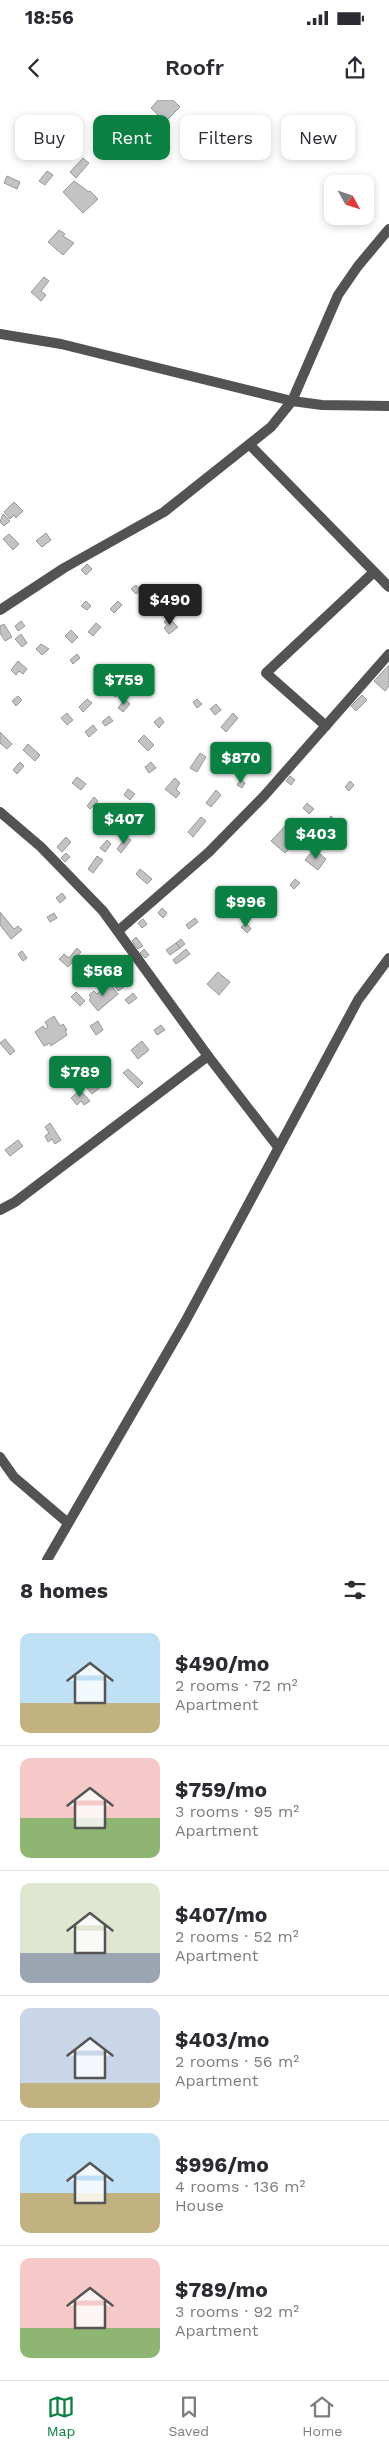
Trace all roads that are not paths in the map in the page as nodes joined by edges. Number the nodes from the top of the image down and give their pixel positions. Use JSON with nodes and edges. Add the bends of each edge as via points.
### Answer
{"nodes":[{"id":1,"x":389,"y":229,"type":"edge"},
{"id":2,"x":0,"y":334,"type":"edge"},
{"id":3,"x":292,"y":401,"type":"junction"},
{"id":4,"x":389,"y":406,"type":"edge"},
{"id":5,"x":250,"y":445,"type":"junction"},
{"id":6,"x":374,"y":572,"type":"junction"},
{"id":7,"x":389,"y":587,"type":"edge"},
{"id":8,"x":0,"y":610,"type":"edge"},
{"id":9,"x":389,"y":654,"type":"edge"},
{"id":10,"x":326,"y":726,"type":"junction"},
{"id":11,"x":0,"y":812,"type":"edge"},
{"id":12,"x":118,"y":932,"type":"junction"},
{"id":13,"x":389,"y":958,"type":"edge"},
{"id":14,"x":208,"y":1056,"type":"junction"},
{"id":15,"x":278,"y":1146,"type":"junction"},
{"id":16,"x":0,"y":1210,"type":"edge"},
{"id":17,"x":0,"y":1457,"type":"edge"},
{"id":18,"x":68,"y":1523,"type":"junction"},
{"id":19,"x":47,"y":1560,"type":"edge"}],
"edges":[{"from":1,"to":3,"type":"street","via":[[338,295]]},
{"from":2,"to":3,"type":"street","via":[[61,344]]},
{"from":3,"to":4,"type":"street"},
{"from":3,"to":5,"type":"street"},
{"from":5,"to":6,"type":"street"},
{"from":5,"to":8,"type":"street","via":[[164,512],[64,568]]},
{"from":6,"to":7,"type":"street"},
{"from":6,"to":10,"type":"street","via":[[266,673]]},
{"from":9,"to":10,"type":"street"},
{"from":10,"to":12,"type":"street","via":[[209,852]]},
{"from":11,"to":12,"type":"street","via":[[41,847],[103,911]]},
{"from":12,"to":14,"type":"street"},
{"from":13,"to":15,"type":"street","via":[[358,1000]]},
{"from":14,"to":15,"type":"street"},
{"from":14,"to":16,"type":"street"},
{"from":15,"to":18,"type":"street","via":[[185,1322]]},
{"from":17,"to":18,"type":"street","via":[[14,1477]]},
{"from":18,"to":19,"type":"street"}]}
